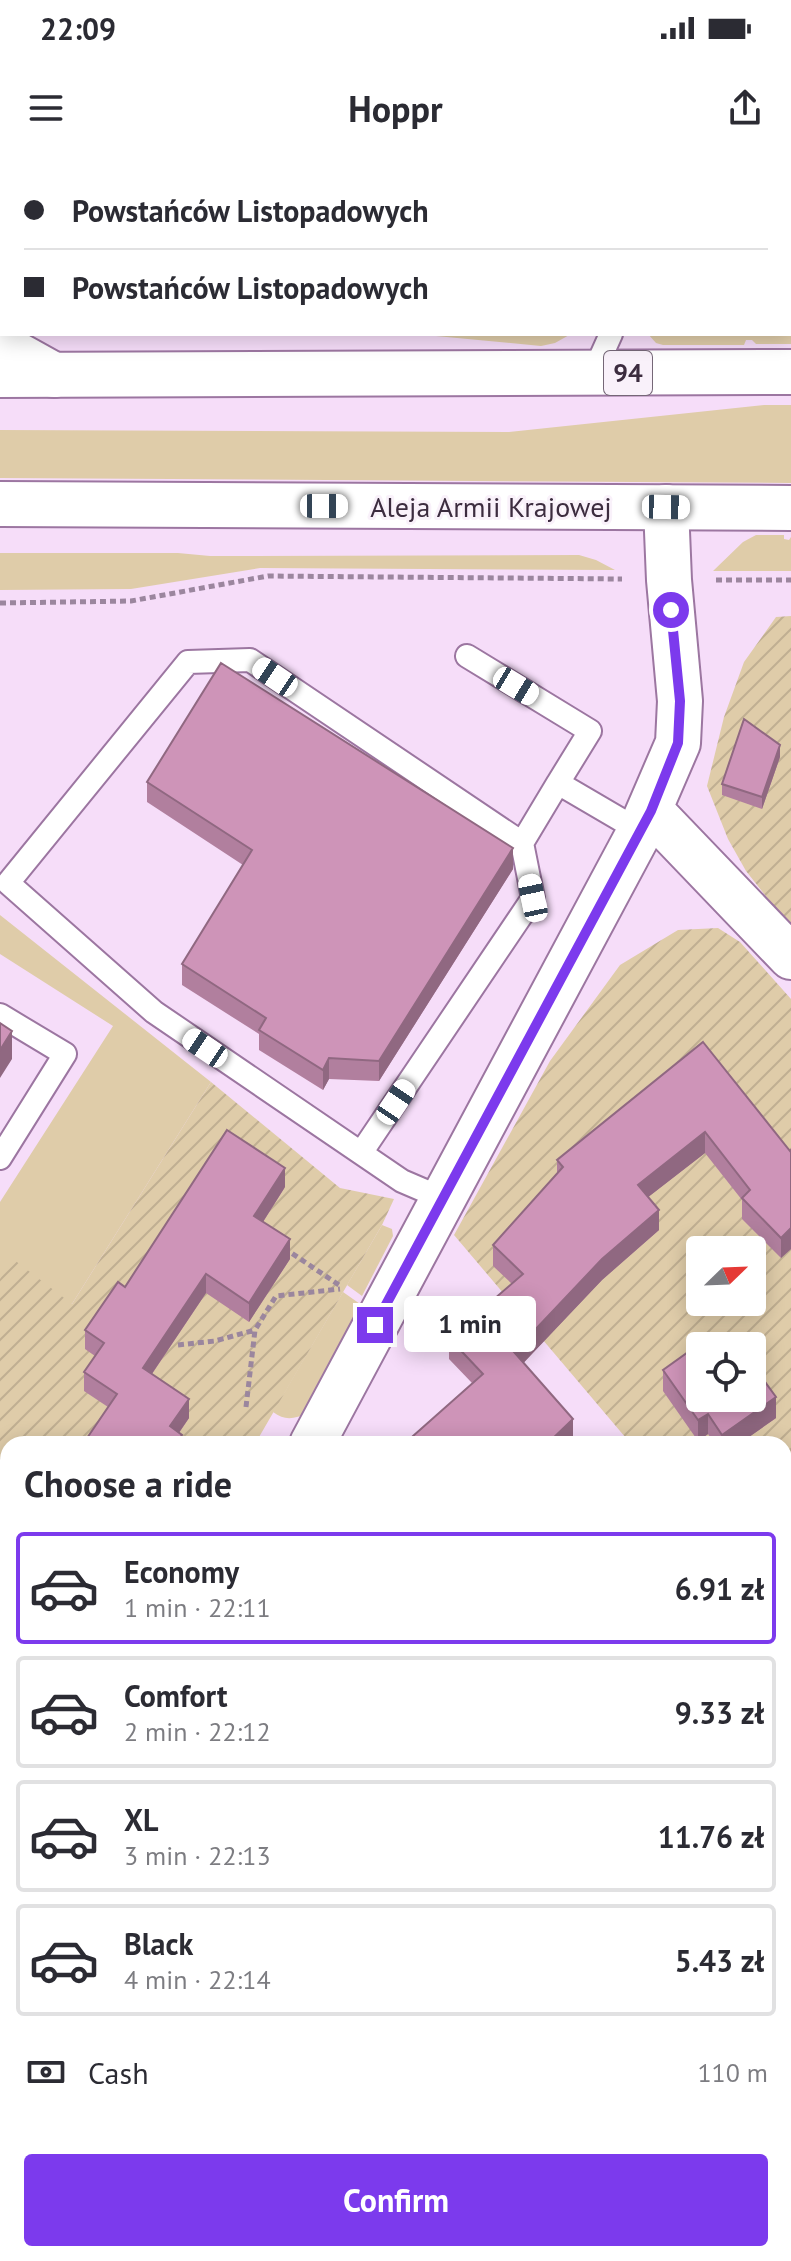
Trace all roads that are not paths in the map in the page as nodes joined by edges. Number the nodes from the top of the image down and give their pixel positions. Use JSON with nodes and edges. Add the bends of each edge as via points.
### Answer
{"nodes":[{"id":1,"x":610,"y":336,"type":"edge"},
{"id":2,"x":0,"y":345,"type":"edge"},
{"id":3,"x":791,"y":372,"type":"edge"},
{"id":4,"x":593,"y":374,"type":"junction"},
{"id":5,"x":0,"y":375,"type":"edge"},
{"id":6,"x":54,"y":375,"type":"junction"},
{"id":7,"x":0,"y":504,"type":"edge"},
{"id":8,"x":666,"y":507,"type":"junction"},
{"id":9,"x":791,"y":508,"type":"edge"},
{"id":10,"x":467,"y":656,"type":"dead end"},
{"id":11,"x":558,"y":783,"type":"junction"},
{"id":12,"x":645,"y":821,"type":"junction"},
{"id":13,"x":522,"y":843,"type":"junction"},
{"id":14,"x":791,"y":957,"type":"edge"},
{"id":15,"x":0,"y":1015,"type":"edge"},
{"id":16,"x":361,"y":1153,"type":"junction"},
{"id":17,"x":0,"y":1158,"type":"edge"},
{"id":18,"x":444,"y":1199,"type":"junction"},
{"id":19,"x":316,"y":1436,"type":"edge"}],
"edges":[{"from":1,"to":4,"type":"lane"},
{"from":2,"to":6,"type":"main road"},
{"from":3,"to":4,"type":"main road","number":"94"},
{"from":4,"to":6,"type":"main road","number":"94"},
{"from":5,"to":6,"type":"main road","number":"94"},
{"from":7,"to":8,"type":"main road","name":"Aleja Armii Krajowej"},
{"from":8,"to":9,"type":"main road","name":"Aleja Armii Krajowej"},
{"from":8,"to":12,"type":"main road","via":[[680,701],[678,743]]},
{"from":10,"to":11,"type":"lane","via":[[590,731]]},
{"from":11,"to":12,"type":"lane"},
{"from":11,"to":13,"type":"lane"},
{"from":12,"to":14,"type":"main road"},
{"from":12,"to":18,"type":"main road"},
{"from":13,"to":16,"type":"lane","via":[[533,898]]},
{"from":13,"to":16,"type":"lane","via":[[250,660],[188,662],[8,883],[154,1012]]},
{"from":15,"to":17,"type":"lane","via":[[65,1054]]},
{"from":16,"to":18,"type":"lane","via":[[402,1181]]},
{"from":18,"to":19,"type":"main road"}]}
